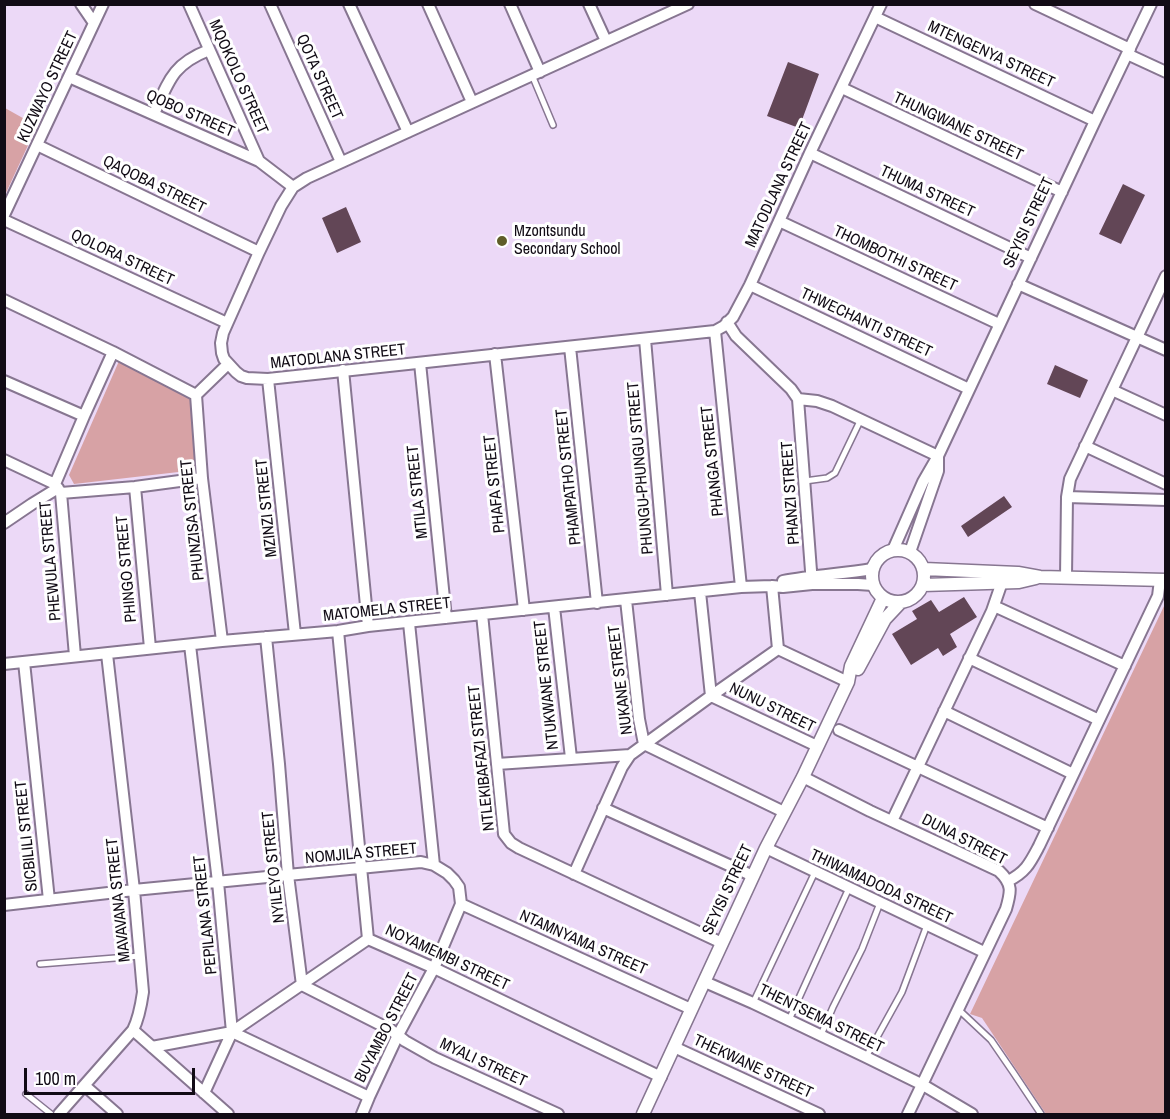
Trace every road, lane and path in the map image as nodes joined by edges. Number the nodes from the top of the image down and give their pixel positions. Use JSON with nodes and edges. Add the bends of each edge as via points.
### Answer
{"nodes":[{"id":1,"x":81,"y":4,"type":"edge"},
{"id":2,"x":103,"y":4,"type":"edge"},
{"id":3,"x":189,"y":4,"type":"edge"},
{"id":4,"x":270,"y":4,"type":"edge"},
{"id":5,"x":350,"y":4,"type":"edge"},
{"id":6,"x":428,"y":4,"type":"edge"},
{"id":7,"x":510,"y":4,"type":"edge"},
{"id":8,"x":589,"y":4,"type":"edge"},
{"id":9,"x":688,"y":4,"type":"edge"},
{"id":10,"x":881,"y":4,"type":"edge"},
{"id":11,"x":1035,"y":4,"type":"edge"},
{"id":12,"x":1151,"y":4,"type":"edge"},
{"id":13,"x":670,"y":8,"type":"edge"},
{"id":14,"x":875,"y":17,"type":"junction"},
{"id":15,"x":94,"y":23,"type":"junction"},
{"id":16,"x":606,"y":41,"type":"junction"},
{"id":17,"x":209,"y":50,"type":"junction"},
{"id":18,"x":1129,"y":52,"type":"junction"},
{"id":19,"x":1166,"y":72,"type":"edge"},
{"id":20,"x":536,"y":74,"type":"junction"},
{"id":21,"x":69,"y":76,"type":"junction"},
{"id":22,"x":842,"y":88,"type":"junction"},
{"id":23,"x":472,"y":102,"type":"junction"},
{"id":24,"x":154,"y":114,"type":"junction"},
{"id":25,"x":1095,"y":121,"type":"junction"},
{"id":26,"x":553,"y":125,"type":"dead end"},
{"id":27,"x":408,"y":132,"type":"junction"},
{"id":28,"x":37,"y":145,"type":"junction"},
{"id":29,"x":810,"y":153,"type":"junction"},
{"id":30,"x":259,"y":161,"type":"junction"},
{"id":31,"x":341,"y":162,"type":"junction"},
{"id":32,"x":293,"y":187,"type":"junction"},
{"id":33,"x":1062,"y":192,"type":"junction"},
{"id":34,"x":4,"y":215,"type":"edge"},
{"id":35,"x":4,"y":220,"type":"edge"},
{"id":36,"x":779,"y":222,"type":"junction"},
{"id":37,"x":259,"y":252,"type":"junction"},
{"id":38,"x":1031,"y":258,"type":"junction"},
{"id":39,"x":1165,"y":280,"type":"edge"},
{"id":40,"x":1018,"y":284,"type":"junction"},
{"id":41,"x":750,"y":285,"type":"junction"},
{"id":42,"x":4,"y":300,"type":"edge"},
{"id":43,"x":727,"y":322,"type":"junction"},
{"id":44,"x":227,"y":323,"type":"junction"},
{"id":45,"x":999,"y":324,"type":"junction"},
{"id":46,"x":715,"y":331,"type":"junction"},
{"id":47,"x":1137,"y":338,"type":"junction"},
{"id":48,"x":645,"y":339,"type":"junction"},
{"id":49,"x":570,"y":347,"type":"junction"},
{"id":50,"x":1166,"y":350,"type":"edge"},
{"id":51,"x":113,"y":352,"type":"junction"},
{"id":52,"x":495,"y":354,"type":"junction"},
{"id":53,"x":420,"y":363,"type":"junction"},
{"id":54,"x":228,"y":364,"type":"junction"},
{"id":55,"x":343,"y":370,"type":"junction"},
{"id":56,"x":268,"y":379,"type":"junction"},
{"id":57,"x":4,"y":381,"type":"edge"},
{"id":58,"x":969,"y":389,"type":"junction"},
{"id":59,"x":1112,"y":390,"type":"junction"},
{"id":60,"x":196,"y":395,"type":"junction"},
{"id":61,"x":798,"y":399,"type":"junction"},
{"id":62,"x":1166,"y":415,"type":"edge"},
{"id":63,"x":84,"y":416,"type":"junction"},
{"id":64,"x":861,"y":419,"type":"junction"},
{"id":65,"x":1086,"y":446,"type":"junction"},
{"id":66,"x":938,"y":456,"type":"junction"},
{"id":67,"x":4,"y":460,"type":"edge"},
{"id":68,"x":202,"y":478,"type":"junction"},
{"id":69,"x":805,"y":481,"type":"junction"},
{"id":70,"x":1166,"y":484,"type":"edge"},
{"id":71,"x":135,"y":487,"type":"junction"},
{"id":72,"x":58,"y":489,"type":"junction"},
{"id":73,"x":1067,"y":497,"type":"junction"},
{"id":74,"x":1166,"y":500,"type":"edge"},
{"id":75,"x":4,"y":523,"type":"edge"},
{"id":76,"x":893,"y":550,"type":"junction"},
{"id":77,"x":910,"y":552,"type":"junction"},
{"id":78,"x":872,"y":569,"type":"junction"},
{"id":79,"x":924,"y":569,"type":"junction"},
{"id":80,"x":1040,"y":577,"type":"junction"},
{"id":81,"x":1066,"y":577,"type":"junction"},
{"id":82,"x":812,"y":580,"type":"junction"},
{"id":83,"x":1163,"y":580,"type":"edge"},
{"id":84,"x":1002,"y":582,"type":"junction"},
{"id":85,"x":772,"y":585,"type":"junction"},
{"id":86,"x":873,"y":585,"type":"junction"},
{"id":87,"x":923,"y":585,"type":"junction"},
{"id":88,"x":741,"y":587,"type":"junction"},
{"id":89,"x":700,"y":592,"type":"junction"},
{"id":90,"x":667,"y":595,"type":"junction"},
{"id":91,"x":884,"y":598,"type":"junction"},
{"id":92,"x":626,"y":600,"type":"junction"},
{"id":93,"x":597,"y":603,"type":"junction"},
{"id":94,"x":900,"y":603,"type":"junction"},
{"id":95,"x":994,"y":606,"type":"junction"},
{"id":96,"x":554,"y":607,"type":"junction"},
{"id":97,"x":524,"y":610,"type":"junction"},
{"id":98,"x":482,"y":615,"type":"junction"},
{"id":99,"x":446,"y":618,"type":"junction"},
{"id":100,"x":409,"y":623,"type":"junction"},
{"id":101,"x":368,"y":626,"type":"junction"},
{"id":102,"x":338,"y":631,"type":"junction"},
{"id":103,"x":295,"y":634,"type":"junction"},
{"id":104,"x":266,"y":637,"type":"junction"},
{"id":105,"x":222,"y":641,"type":"junction"},
{"id":106,"x":777,"y":644,"type":"junction"},
{"id":107,"x":190,"y":645,"type":"junction"},
{"id":108,"x":150,"y":648,"type":"junction"},
{"id":109,"x":107,"y":654,"type":"junction"},
{"id":110,"x":75,"y":656,"type":"junction"},
{"id":111,"x":969,"y":658,"type":"junction"},
{"id":112,"x":24,"y":662,"type":"junction"},
{"id":113,"x":4,"y":664,"type":"edge"},
{"id":114,"x":1125,"y":666,"type":"junction"},
{"id":115,"x":848,"y":682,"type":"junction"},
{"id":116,"x":711,"y":696,"type":"junction"},
{"id":117,"x":944,"y":711,"type":"junction"},
{"id":118,"x":1099,"y":720,"type":"junction"},
{"id":119,"x":839,"y":730,"type":"dead end"},
{"id":120,"x":644,"y":744,"type":"junction"},
{"id":121,"x":817,"y":746,"type":"junction"},
{"id":122,"x":630,"y":755,"type":"junction"},
{"id":123,"x":571,"y":758,"type":"junction"},
{"id":124,"x":497,"y":764,"type":"junction"},
{"id":125,"x":918,"y":767,"type":"junction"},
{"id":126,"x":1073,"y":774,"type":"junction"},
{"id":127,"x":802,"y":777,"type":"junction"},
{"id":128,"x":603,"y":808,"type":"junction"},
{"id":129,"x":784,"y":812,"type":"junction"},
{"id":130,"x":892,"y":821,"type":"junction"},
{"id":131,"x":1048,"y":828,"type":"junction"},
{"id":132,"x":766,"y":848,"type":"junction"},
{"id":133,"x":434,"y":865,"type":"junction"},
{"id":134,"x":361,"y":869,"type":"junction"},
{"id":135,"x":815,"y":872,"type":"junction"},
{"id":136,"x":574,"y":874,"type":"junction"},
{"id":137,"x":288,"y":875,"type":"junction"},
{"id":138,"x":753,"y":876,"type":"junction"},
{"id":139,"x":1008,"y":880,"type":"junction"},
{"id":140,"x":218,"y":882,"type":"junction"},
{"id":141,"x":849,"y":888,"type":"junction"},
{"id":142,"x":134,"y":890,"type":"junction"},
{"id":143,"x":49,"y":900,"type":"junction"},
{"id":144,"x":880,"y":903,"type":"junction"},
{"id":145,"x":461,"y":904,"type":"junction"},
{"id":146,"x":4,"y":905,"type":"edge"},
{"id":147,"x":927,"y":925,"type":"junction"},
{"id":148,"x":369,"y":939,"type":"junction"},
{"id":149,"x":722,"y":943,"type":"junction"},
{"id":150,"x":984,"y":952,"type":"junction"},
{"id":151,"x":140,"y":956,"type":"junction"},
{"id":152,"x":40,"y":964,"type":"dead end"},
{"id":153,"x":434,"y":968,"type":"junction"},
{"id":154,"x":705,"y":982,"type":"junction"},
{"id":155,"x":302,"y":985,"type":"junction"},
{"id":156,"x":753,"y":1002,"type":"junction"},
{"id":157,"x":692,"y":1009,"type":"junction"},
{"id":158,"x":958,"y":1009,"type":"junction"},
{"id":159,"x":789,"y":1020,"type":"junction"},
{"id":160,"x":133,"y":1030,"type":"junction"},
{"id":161,"x":232,"y":1032,"type":"junction"},
{"id":162,"x":398,"y":1035,"type":"junction"},
{"id":163,"x":821,"y":1035,"type":"junction"},
{"id":164,"x":152,"y":1047,"type":"junction"},
{"id":165,"x":674,"y":1047,"type":"junction"},
{"id":166,"x":866,"y":1057,"type":"junction"},
{"id":167,"x":661,"y":1077,"type":"junction"},
{"id":168,"x":923,"y":1085,"type":"junction"},
{"id":169,"x":85,"y":1086,"type":"junction"},
{"id":170,"x":204,"y":1093,"type":"junction"},
{"id":171,"x":26,"y":1094,"type":"dead end"},
{"id":172,"x":369,"y":1097,"type":"junction"},
{"id":173,"x":366,"y":1113,"type":"edge"},
{"id":174,"x":51,"y":1114,"type":"edge"},
{"id":175,"x":59,"y":1114,"type":"edge"},
{"id":176,"x":117,"y":1114,"type":"edge"},
{"id":177,"x":228,"y":1114,"type":"edge"},
{"id":178,"x":558,"y":1114,"type":"edge"},
{"id":179,"x":643,"y":1114,"type":"edge"},
{"id":180,"x":819,"y":1114,"type":"edge"},
{"id":181,"x":908,"y":1114,"type":"edge"},
{"id":182,"x":972,"y":1114,"type":"edge"},
{"id":183,"x":1041,"y":1114,"type":"edge"}],
"edges":[{"from":1,"to":15,"type":"street"},
{"from":2,"to":15,"type":"street","name":"KUZWAYO STREET"},
{"from":3,"to":17,"type":"street","name":"MQOKOLO STREET"},
{"from":4,"to":31,"type":"street","name":"QOTA STREET"},
{"from":5,"to":27,"type":"street"},
{"from":6,"to":23,"type":"street"},
{"from":7,"to":20,"type":"street"},
{"from":8,"to":16,"type":"street"},
{"from":9,"to":13,"type":"street"},
{"from":10,"to":14,"type":"street","name":"MATODLANA STREET"},
{"from":11,"to":18,"type":"street"},
{"from":12,"to":18,"type":"street","name":"SEYISI STREET"},
{"from":13,"to":16,"type":"street"},
{"from":14,"to":22,"type":"street","name":"MATODLANA STREET"},
{"from":14,"to":25,"type":"street","name":"MTENGENYA STREET"},
{"from":15,"to":21,"type":"street","name":"KUZWAYO STREET"},
{"from":16,"to":20,"type":"street"},
{"from":17,"to":24,"type":"street","via":[[185,61],[173,74]]},
{"from":17,"to":30,"type":"street","name":"MQOKOLO STREET"},
{"from":18,"to":19,"type":"street"},
{"from":18,"to":25,"type":"street","name":"SEYISI STREET"},
{"from":20,"to":23,"type":"street"},
{"from":20,"to":26,"type":"lane"},
{"from":21,"to":24,"type":"street","name":"QOBO STREET"},
{"from":21,"to":28,"type":"street","name":"KUZWAYO STREET"},
{"from":22,"to":29,"type":"street","name":"MATODLANA STREET"},
{"from":22,"to":33,"type":"street","name":"THUNGWANE STREET"},
{"from":23,"to":27,"type":"street"},
{"from":24,"to":30,"type":"street","name":"QOBO STREET"},
{"from":25,"to":33,"type":"street","name":"SEYISI STREET"},
{"from":27,"to":31,"type":"street"},
{"from":28,"to":34,"type":"street","name":"KUZWAYO STREET"},
{"from":28,"to":37,"type":"street","name":"QAQOBA STREET"},
{"from":29,"to":36,"type":"street","name":"MATODLANA STREET"},
{"from":29,"to":38,"type":"street","name":"THUMA STREET"},
{"from":30,"to":32,"type":"street","name":"QOBO STREET"},
{"from":31,"to":32,"type":"street"},
{"from":32,"to":37,"type":"street"},
{"from":33,"to":38,"type":"street","name":"SEYISI STREET"},
{"from":35,"to":44,"type":"street","name":"QOLORA STREET"},
{"from":36,"to":41,"type":"street","name":"MATODLANA STREET"},
{"from":36,"to":45,"type":"street","name":"THOMBOTHI STREET"},
{"from":37,"to":44,"type":"street"},
{"from":38,"to":40,"type":"street","name":"SEYISI STREET"},
{"from":39,"to":47,"type":"street"},
{"from":40,"to":45,"type":"street","name":"SEYISI STREET"},
{"from":40,"to":47,"type":"street"},
{"from":41,"to":43,"type":"street","name":"MATODLANA STREET"},
{"from":41,"to":58,"type":"street","name":"THWECHANTI STREET"},
{"from":42,"to":51,"type":"street"},
{"from":43,"to":46,"type":"street","name":"MATODLANA STREET"},
{"from":43,"to":61,"type":"street"},
{"from":44,"to":54,"type":"street","via":[[221,348]]},
{"from":45,"to":58,"type":"street","name":"SEYISI STREET"},
{"from":46,"to":48,"type":"street","name":"MATODLANA STREET"},
{"from":46,"to":88,"type":"street","name":"PHANGA STREET"},
{"from":47,"to":50,"type":"street"},
{"from":47,"to":59,"type":"street"},
{"from":48,"to":49,"type":"street","name":"MATODLANA STREET"},
{"from":48,"to":90,"type":"street","name":"PHUNGU-PHUNGU STREET"},
{"from":49,"to":52,"type":"street","name":"MATODLANA STREET"},
{"from":49,"to":93,"type":"street","name":"PHAMPATHO STREET"},
{"from":51,"to":60,"type":"street"},
{"from":51,"to":63,"type":"street"},
{"from":52,"to":53,"type":"street","name":"MATODLANA STREET"},
{"from":52,"to":97,"type":"street","name":"PHAFA STREET"},
{"from":53,"to":55,"type":"street","name":"MATODLANA STREET"},
{"from":53,"to":99,"type":"street","name":"MTILA STREET"},
{"from":54,"to":56,"type":"street","name":"MATODLANA STREET","via":[[241,376]]},
{"from":54,"to":60,"type":"street"},
{"from":55,"to":56,"type":"street","name":"MATODLANA STREET"},
{"from":55,"to":101,"type":"street"},
{"from":56,"to":103,"type":"street","name":"MZINZI STREET"},
{"from":57,"to":63,"type":"street"},
{"from":58,"to":66,"type":"street","name":"SEYISI STREET"},
{"from":59,"to":62,"type":"street"},
{"from":59,"to":65,"type":"street"},
{"from":60,"to":68,"type":"street","name":"PHUNZISA STREET"},
{"from":61,"to":64,"type":"street","via":[[824,403]]},
{"from":61,"to":69,"type":"street","name":"PHANZI STREET"},
{"from":63,"to":72,"type":"street"},
{"from":64,"to":66,"type":"street"},
{"from":64,"to":69,"type":"lane","via":[[835,473]]},
{"from":65,"to":70,"type":"street"},
{"from":65,"to":73,"type":"street","via":[[1070,479]]},
{"from":66,"to":76,"type":"street","name":"SEYISI STREET","via":[[922,482]]},
{"from":66,"to":77,"type":"street","name":"SEYISI STREET","via":[[938,471]]},
{"from":67,"to":72,"type":"street","name":"PHEWULA STREET"},
{"from":68,"to":71,"type":"street"},
{"from":68,"to":105,"type":"street","name":"PHUNZISA STREET"},
{"from":69,"to":82,"type":"street","name":"PHANZI STREET"},
{"from":71,"to":72,"type":"street"},
{"from":71,"to":108,"type":"street","name":"PHINGO STREET"},
{"from":72,"to":75,"type":"street"},
{"from":72,"to":110,"type":"street","name":"PHEWULA STREET"},
{"from":73,"to":74,"type":"street"},
{"from":73,"to":81,"type":"street"},
{"from":76,"to":77,"type":"street"},
{"from":76,"to":78,"type":"street","via":[[882,554]]},
{"from":77,"to":79,"type":"street"},
{"from":78,"to":82,"type":"street","name":"MATOMELA STREET"},
{"from":78,"to":86,"type":"street"},
{"from":79,"to":80,"type":"street"},
{"from":79,"to":87,"type":"street"},
{"from":80,"to":81,"type":"street"},
{"from":80,"to":84,"type":"street"},
{"from":81,"to":83,"type":"street"},
{"from":82,"to":85,"type":"street","name":"MATOMELA STREET"},
{"from":82,"to":86,"type":"street","name":"MATOMELA STREET"},
{"from":83,"to":114,"type":"street"},
{"from":84,"to":87,"type":"street"},
{"from":84,"to":95,"type":"street"},
{"from":85,"to":88,"type":"street","name":"MATOMELA STREET"},
{"from":85,"to":106,"type":"street"},
{"from":86,"to":91,"type":"street"},
{"from":87,"to":94,"type":"street","via":[[914,597]]},
{"from":88,"to":89,"type":"street","name":"MATOMELA STREET"},
{"from":89,"to":90,"type":"street","name":"MATOMELA STREET"},
{"from":89,"to":116,"type":"street","name":"NUNU STREET"},
{"from":90,"to":92,"type":"street","name":"MATOMELA STREET"},
{"from":91,"to":94,"type":"street"},
{"from":91,"to":115,"type":"street","name":"SEYISI STREET","via":[[851,666]]},
{"from":92,"to":93,"type":"street","name":"MATOMELA STREET"},
{"from":92,"to":120,"type":"street","name":"NUKANE STREET"},
{"from":93,"to":96,"type":"street","name":"MATOMELA STREET"},
{"from":94,"to":115,"type":"street","name":"SEYISI STREET","via":[[885,619]]},
{"from":95,"to":111,"type":"street"},
{"from":95,"to":114,"type":"street"},
{"from":96,"to":97,"type":"street","name":"MATOMELA STREET"},
{"from":96,"to":123,"type":"street","name":"NTUKWANE STREET"},
{"from":97,"to":98,"type":"street","name":"MATOMELA STREET"},
{"from":98,"to":99,"type":"street","name":"MATOMELA STREET"},
{"from":98,"to":124,"type":"street","name":"NTLEKIBAFAZI STREET"},
{"from":99,"to":100,"type":"street","name":"MATOMELA STREET"},
{"from":100,"to":101,"type":"street","name":"MATOMELA STREET"},
{"from":100,"to":133,"type":"street"},
{"from":101,"to":102,"type":"street","name":"MATOMELA STREET"},
{"from":102,"to":103,"type":"street","name":"MATOMELA STREET"},
{"from":102,"to":134,"type":"street","name":"NOYAMEMBI STREET"},
{"from":103,"to":104,"type":"street","name":"MATOMELA STREET"},
{"from":104,"to":105,"type":"street","name":"MATOMELA STREET"},
{"from":104,"to":137,"type":"street","name":"NYILEYO STREET"},
{"from":105,"to":107,"type":"street","name":"MATOMELA STREET"},
{"from":106,"to":115,"type":"street"},
{"from":106,"to":116,"type":"street"},
{"from":107,"to":108,"type":"street","name":"MATOMELA STREET"},
{"from":107,"to":140,"type":"street","name":"PEPILANA STREET"},
{"from":108,"to":109,"type":"street","name":"MATOMELA STREET"},
{"from":109,"to":110,"type":"street","name":"MATOMELA STREET"},
{"from":109,"to":142,"type":"street","name":"MAVAVANA STREET"},
{"from":110,"to":112,"type":"street","name":"MATOMELA STREET"},
{"from":111,"to":117,"type":"street"},
{"from":111,"to":118,"type":"street"},
{"from":112,"to":113,"type":"street","name":"MATOMELA STREET"},
{"from":112,"to":143,"type":"street","name":"SICBILILI STREET"},
{"from":114,"to":118,"type":"street"},
{"from":115,"to":121,"type":"street","name":"SEYISI STREET"},
{"from":116,"to":120,"type":"street"},
{"from":116,"to":121,"type":"street","name":"NUNU STREET"},
{"from":117,"to":125,"type":"street"},
{"from":117,"to":126,"type":"street"},
{"from":118,"to":126,"type":"street"},
{"from":119,"to":125,"type":"street"},
{"from":120,"to":122,"type":"street"},
{"from":120,"to":129,"type":"street","name":"NUKANE STREET"},
{"from":121,"to":127,"type":"street","name":"SEYISI STREET"},
{"from":122,"to":123,"type":"street"},
{"from":122,"to":128,"type":"street"},
{"from":123,"to":124,"type":"street"},
{"from":124,"to":136,"type":"street","name":"NTLEKIBAFAZI STREET","via":[[504,834],[519,849]]},
{"from":125,"to":130,"type":"street"},
{"from":125,"to":131,"type":"street"},
{"from":126,"to":131,"type":"street"},
{"from":127,"to":129,"type":"street","name":"SEYISI STREET"},
{"from":127,"to":130,"type":"street","name":"DUNA STREET"},
{"from":128,"to":136,"type":"street"},
{"from":128,"to":138,"type":"street"},
{"from":129,"to":132,"type":"street","name":"SEYISI STREET"},
{"from":130,"to":139,"type":"street","name":"DUNA STREET","via":[[999,871]]},
{"from":131,"to":139,"type":"street","via":[[1027,867]]},
{"from":132,"to":135,"type":"street","name":"THIWAMADODA STREET"},
{"from":132,"to":138,"type":"street","name":"SEYISI STREET"},
{"from":133,"to":134,"type":"street","name":"NOMJILA STREET","via":[[421,862]]},
{"from":133,"to":145,"type":"street","via":[[459,887]]},
{"from":134,"to":137,"type":"street","name":"NOMJILA STREET"},
{"from":134,"to":148,"type":"street","name":"NOYAMEMBI STREET"},
{"from":135,"to":141,"type":"street","name":"THIWAMADODA STREET"},
{"from":135,"to":156,"type":"lane"},
{"from":136,"to":149,"type":"street","name":"NTLEKIBAFAZI STREET"},
{"from":137,"to":140,"type":"street","name":"NOMJILA STREET"},
{"from":137,"to":155,"type":"street","name":"NYILEYO STREET"},
{"from":138,"to":149,"type":"street","name":"SEYISI STREET"},
{"from":139,"to":150,"type":"street","name":"DUNA STREET","via":[[1006,909]]},
{"from":140,"to":142,"type":"street","name":"NOMJILA STREET"},
{"from":140,"to":161,"type":"street","name":"PEPILANA STREET"},
{"from":141,"to":144,"type":"street","name":"THIWAMADODA STREET"},
{"from":141,"to":159,"type":"lane"},
{"from":142,"to":143,"type":"street","name":"NOMJILA STREET"},
{"from":142,"to":151,"type":"street","name":"MAVAVANA STREET"},
{"from":143,"to":146,"type":"street","name":"NOMJILA STREET"},
{"from":144,"to":147,"type":"street","name":"THIWAMADODA STREET"},
{"from":144,"to":163,"type":"lane"},
{"from":145,"to":153,"type":"street","name":"BUYAMBO STREET"},
{"from":145,"to":157,"type":"street","name":"NTAMNYAMA STREET"},
{"from":147,"to":150,"type":"street","name":"THIWAMADODA STREET"},
{"from":147,"to":166,"type":"lane","via":[[902,992]]},
{"from":148,"to":153,"type":"street","name":"NOYAMEMBI STREET"},
{"from":148,"to":155,"type":"street"},
{"from":149,"to":154,"type":"street","name":"SEYISI STREET"},
{"from":150,"to":158,"type":"street","name":"DUNA STREET"},
{"from":151,"to":152,"type":"lane"},
{"from":151,"to":160,"type":"street","name":"MAVAVANA STREET","via":[[143,992]]},
{"from":153,"to":162,"type":"street","name":"BUYAMBO STREET"},
{"from":153,"to":167,"type":"street","name":"NOYAMEMBI STREET"},
{"from":154,"to":156,"type":"street","name":"THENTSEMA STREET"},
{"from":154,"to":157,"type":"street","name":"SEYISI STREET"},
{"from":155,"to":161,"type":"street"},
{"from":155,"to":162,"type":"street"},
{"from":156,"to":159,"type":"street","name":"THENTSEMA STREET"},
{"from":157,"to":165,"type":"street","name":"SEYISI STREET"},
{"from":158,"to":168,"type":"street","name":"DUNA STREET"},
{"from":158,"to":183,"type":"lane","via":[[991,1040]]},
{"from":159,"to":163,"type":"street","name":"THENTSEMA STREET"},
{"from":160,"to":164,"type":"street"},
{"from":160,"to":169,"type":"street","name":"MAVAVANA STREET"},
{"from":161,"to":164,"type":"street"},
{"from":161,"to":170,"type":"street"},
{"from":161,"to":172,"type":"street"},
{"from":162,"to":172,"type":"street","name":"BUYAMBO STREET"},
{"from":162,"to":178,"type":"street","name":"MYALI STREET","via":[[435,1058]]},
{"from":163,"to":166,"type":"street","name":"THENTSEMA STREET"},
{"from":164,"to":170,"type":"street"},
{"from":165,"to":167,"type":"street","name":"SEYISI STREET"},
{"from":165,"to":180,"type":"street","name":"THEKWANE STREET"},
{"from":166,"to":168,"type":"street","name":"THENTSEMA STREET"},
{"from":167,"to":179,"type":"street","name":"SEYISI STREET"},
{"from":168,"to":181,"type":"street","name":"DUNA STREET"},
{"from":168,"to":182,"type":"street","name":"THENTSEMA STREET"},
{"from":169,"to":175,"type":"street","name":"MAVAVANA STREET"},
{"from":169,"to":176,"type":"street"},
{"from":170,"to":177,"type":"street"},
{"from":171,"to":174,"type":"lane"},
{"from":172,"to":173,"type":"street","name":"BUYAMBO STREET"}]}
